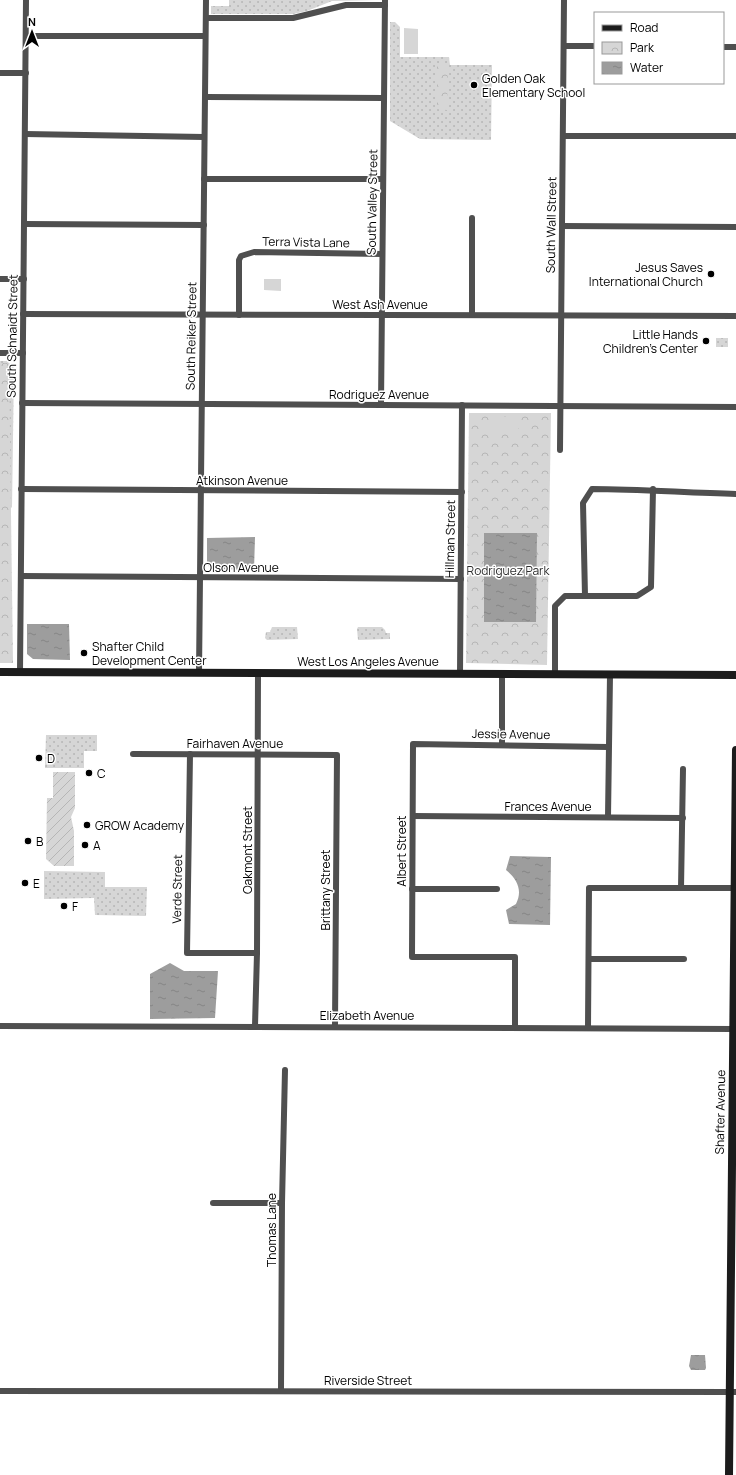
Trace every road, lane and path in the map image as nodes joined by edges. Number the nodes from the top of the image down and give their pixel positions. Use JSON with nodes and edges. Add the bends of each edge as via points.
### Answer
{"nodes":[{"id":1,"x":26,"y":0,"type":"edge"},
{"id":2,"x":206,"y":0,"type":"edge"},
{"id":3,"x":564,"y":0,"type":"edge"},
{"id":4,"x":385,"y":3,"type":"edge"},
{"id":5,"x":206,"y":18,"type":"junction"},
{"id":6,"x":26,"y":36,"type":"junction"},
{"id":7,"x":205,"y":36,"type":"junction"},
{"id":8,"x":564,"y":46,"type":"junction"},
{"id":9,"x":594,"y":46,"type":"edge"},
{"id":10,"x":724,"y":47,"type":"edge"},
{"id":11,"x":736,"y":47,"type":"edge"},
{"id":12,"x":0,"y":73,"type":"edge"},
{"id":13,"x":26,"y":73,"type":"junction"},
{"id":14,"x":205,"y":97,"type":"junction"},
{"id":15,"x":384,"y":98,"type":"junction"},
{"id":16,"x":25,"y":134,"type":"junction"},
{"id":17,"x":563,"y":136,"type":"junction"},
{"id":18,"x":736,"y":136,"type":"edge"},
{"id":19,"x":204,"y":137,"type":"junction"},
{"id":20,"x":204,"y":179,"type":"junction"},
{"id":21,"x":383,"y":179,"type":"junction"},
{"id":22,"x":472,"y":218,"type":"dead end"},
{"id":23,"x":24,"y":224,"type":"junction"},
{"id":24,"x":204,"y":225,"type":"junction"},
{"id":25,"x":562,"y":226,"type":"junction"},
{"id":26,"x":736,"y":226,"type":"edge"},
{"id":27,"x":382,"y":254,"type":"junction"},
{"id":28,"x":0,"y":279,"type":"edge"},
{"id":29,"x":24,"y":279,"type":"junction"},
{"id":30,"x":23,"y":314,"type":"junction"},
{"id":31,"x":202,"y":314,"type":"junction"},
{"id":32,"x":238,"y":315,"type":"junction"},
{"id":33,"x":382,"y":315,"type":"junction"},
{"id":34,"x":472,"y":315,"type":"junction"},
{"id":35,"x":561,"y":316,"type":"junction"},
{"id":36,"x":736,"y":316,"type":"edge"},
{"id":37,"x":0,"y":353,"type":"edge"},
{"id":38,"x":23,"y":353,"type":"junction"},
{"id":39,"x":22,"y":404,"type":"junction"},
{"id":40,"x":202,"y":404,"type":"junction"},
{"id":41,"x":381,"y":405,"type":"junction"},
{"id":42,"x":462,"y":405,"type":"junction"},
{"id":43,"x":560,"y":405,"type":"junction"},
{"id":44,"x":736,"y":407,"type":"edge"},
{"id":45,"x":560,"y":450,"type":"dead end"},
{"id":46,"x":22,"y":489,"type":"junction"},
{"id":47,"x":652,"y":489,"type":"junction"},
{"id":48,"x":201,"y":491,"type":"junction"},
{"id":49,"x":462,"y":492,"type":"junction"},
{"id":50,"x":736,"y":494,"type":"edge"},
{"id":51,"x":21,"y":576,"type":"junction"},
{"id":52,"x":200,"y":578,"type":"junction"},
{"id":53,"x":461,"y":579,"type":"junction"},
{"id":54,"x":585,"y":596,"type":"junction"},
{"id":55,"x":0,"y":672,"type":"edge"},
{"id":56,"x":20,"y":672,"type":"junction"},
{"id":57,"x":199,"y":673,"type":"junction"},
{"id":58,"x":258,"y":673,"type":"junction"},
{"id":59,"x":460,"y":674,"type":"junction"},
{"id":60,"x":502,"y":674,"type":"junction"},
{"id":61,"x":555,"y":674,"type":"junction"},
{"id":62,"x":610,"y":674,"type":"junction"},
{"id":63,"x":736,"y":675,"type":"edge"},
{"id":64,"x":413,"y":744,"type":"joint"},
{"id":65,"x":502,"y":745,"type":"junction"},
{"id":66,"x":608,"y":747,"type":"junction"},
{"id":67,"x":736,"y":750,"type":"edge"},
{"id":68,"x":133,"y":754,"type":"dead end"},
{"id":69,"x":190,"y":754,"type":"junction"},
{"id":70,"x":258,"y":754,"type":"junction"},
{"id":71,"x":336,"y":755,"type":"joint"},
{"id":72,"x":683,"y":768,"type":"dead end"},
{"id":73,"x":736,"y":798,"type":"edge"},
{"id":74,"x":413,"y":816,"type":"junction"},
{"id":75,"x":608,"y":817,"type":"junction"},
{"id":76,"x":683,"y":818,"type":"junction"},
{"id":77,"x":682,"y":888,"type":"junction"},
{"id":78,"x":735,"y":888,"type":"junction"},
{"id":79,"x":412,"y":889,"type":"junction"},
{"id":80,"x":496,"y":889,"type":"dead end"},
{"id":81,"x":735,"y":949,"type":"edge"},
{"id":82,"x":257,"y":953,"type":"junction"},
{"id":83,"x":589,"y":959,"type":"junction"},
{"id":84,"x":684,"y":959,"type":"dead end"},
{"id":85,"x":0,"y":1026,"type":"edge"},
{"id":86,"x":254,"y":1026,"type":"junction"},
{"id":87,"x":335,"y":1026,"type":"junction"},
{"id":88,"x":515,"y":1027,"type":"junction"},
{"id":89,"x":588,"y":1028,"type":"junction"},
{"id":90,"x":733,"y":1029,"type":"junction"},
{"id":91,"x":284,"y":1070,"type":"dead end"},
{"id":92,"x":213,"y":1203,"type":"dead end"},
{"id":93,"x":282,"y":1204,"type":"junction"},
{"id":94,"x":281,"y":1390,"type":"junction"},
{"id":95,"x":0,"y":1391,"type":"edge"},
{"id":96,"x":733,"y":1392,"type":"edge"},
{"id":97,"x":729,"y":1475,"type":"edge"}],
"edges":[{"from":1,"to":6,"type":"street","name":"South Schnaidt Street"},
{"from":2,"to":5,"type":"street","name":"South Reiker Street"},
{"from":3,"to":8,"type":"street","name":"South Wall Street"},
{"from":4,"to":5,"type":"street","via":[[346,5],[293,18]]},
{"from":4,"to":15,"type":"street","name":"South Valley Street"},
{"from":5,"to":7,"type":"street","name":"South Reiker Street"},
{"from":6,"to":7,"type":"street"},
{"from":6,"to":13,"type":"street","name":"South Schnaidt Street"},
{"from":7,"to":14,"type":"street","name":"South Reiker Street"},
{"from":8,"to":9,"type":"street"},
{"from":8,"to":17,"type":"street","name":"South Wall Street"},
{"from":10,"to":11,"type":"street"},
{"from":12,"to":13,"type":"street"},
{"from":13,"to":16,"type":"street","name":"South Schnaidt Street"},
{"from":14,"to":15,"type":"street"},
{"from":14,"to":19,"type":"street","name":"South Reiker Street"},
{"from":15,"to":21,"type":"street","name":"South Valley Street"},
{"from":16,"to":19,"type":"street"},
{"from":16,"to":23,"type":"street","name":"South Schnaidt Street"},
{"from":17,"to":18,"type":"street"},
{"from":17,"to":25,"type":"street","name":"South Wall Street"},
{"from":19,"to":20,"type":"street","name":"South Reiker Street"},
{"from":20,"to":21,"type":"street"},
{"from":20,"to":24,"type":"street","name":"South Reiker Street"},
{"from":21,"to":27,"type":"street","name":"South Valley Street"},
{"from":22,"to":34,"type":"street"},
{"from":23,"to":24,"type":"street"},
{"from":23,"to":29,"type":"street","name":"South Schnaidt Street"},
{"from":24,"to":31,"type":"street","name":"South Reiker Street"},
{"from":25,"to":26,"type":"street"},
{"from":25,"to":35,"type":"street","name":"South Wall Street"},
{"from":27,"to":32,"type":"street","name":"Terra Vista Lane","via":[[254,252],[241,256]]},
{"from":27,"to":33,"type":"street","name":"South Valley Street"},
{"from":28,"to":29,"type":"street"},
{"from":29,"to":30,"type":"street","name":"South Schnaidt Street"},
{"from":30,"to":31,"type":"street","name":"West Ash Avenue"},
{"from":30,"to":38,"type":"street","name":"South Schnaidt Street"},
{"from":31,"to":32,"type":"street","name":"West Ash Avenue"},
{"from":31,"to":40,"type":"street","name":"South Reiker Street"},
{"from":32,"to":33,"type":"street","name":"West Ash Avenue"},
{"from":33,"to":34,"type":"street","name":"West Ash Avenue"},
{"from":33,"to":41,"type":"street","name":"South Valley Street"},
{"from":34,"to":35,"type":"street","name":"West Ash Avenue"},
{"from":35,"to":36,"type":"street","name":"West Ash Avenue"},
{"from":35,"to":43,"type":"street","name":"South Wall Street"},
{"from":37,"to":38,"type":"street"},
{"from":38,"to":39,"type":"street","name":"South Schnaidt Street"},
{"from":39,"to":40,"type":"street","name":"Rodriguez Avenue"},
{"from":39,"to":46,"type":"street","name":"South Schnaidt Street"},
{"from":40,"to":41,"type":"street","name":"Rodriguez Avenue"},
{"from":40,"to":48,"type":"street","name":"South Reiker Street"},
{"from":41,"to":42,"type":"street","name":"Rodriguez Avenue"},
{"from":42,"to":43,"type":"street","name":"Rodriguez Avenue"},
{"from":42,"to":49,"type":"street","name":"Hillman Street"},
{"from":43,"to":44,"type":"street","name":"Rodriguez Avenue"},
{"from":43,"to":45,"type":"street","name":"South Wall Street"},
{"from":46,"to":48,"type":"street","name":"Atkinson Avenue"},
{"from":46,"to":51,"type":"street","name":"South Schnaidt Street"},
{"from":47,"to":50,"type":"street"},
{"from":47,"to":54,"type":"street","via":[[651,587],[636,596]]},
{"from":47,"to":54,"type":"street","via":[[592,489],[583,503]]},
{"from":48,"to":49,"type":"street","name":"Atkinson Avenue"},
{"from":48,"to":52,"type":"street","name":"South Reiker Street"},
{"from":49,"to":53,"type":"street","name":"Hillman Street"},
{"from":51,"to":52,"type":"street","name":"Olson Avenue"},
{"from":51,"to":56,"type":"street","name":"South Schnaidt Street"},
{"from":52,"to":53,"type":"street","name":"Olson Avenue"},
{"from":52,"to":57,"type":"street","name":"South Reiker Street"},
{"from":53,"to":59,"type":"street","name":"Hillman Street"},
{"from":54,"to":61,"type":"street","via":[[565,596],[555,606]]},
{"from":55,"to":56,"type":"street","name":"West Los Angeles Avenue"},
{"from":56,"to":57,"type":"street","name":"West Los Angeles Avenue"},
{"from":57,"to":58,"type":"street","name":"West Los Angeles Avenue"},
{"from":58,"to":59,"type":"street","name":"West Los Angeles Avenue"},
{"from":58,"to":70,"type":"street","name":"Oakmont Street"},
{"from":59,"to":60,"type":"street","name":"West Los Angeles Avenue"},
{"from":60,"to":61,"type":"street","name":"West Los Angeles Avenue"},
{"from":60,"to":65,"type":"street"},
{"from":61,"to":62,"type":"street","name":"West Los Angeles Avenue"},
{"from":62,"to":63,"type":"street","name":"West Los Angeles Avenue"},
{"from":62,"to":66,"type":"street"},
{"from":64,"to":65,"type":"street","name":"Jessie Avenue"},
{"from":64,"to":74,"type":"street","name":"Albert Street"},
{"from":65,"to":66,"type":"street","name":"Jessie Avenue"},
{"from":66,"to":75,"type":"street"},
{"from":67,"to":73,"type":"street","name":"Shafter Avenue"},
{"from":68,"to":69,"type":"street","name":"Fairhaven Avenue"},
{"from":69,"to":70,"type":"street","name":"Fairhaven Avenue"},
{"from":69,"to":82,"type":"street","name":"Verde Street","via":[[187,953]]},
{"from":70,"to":71,"type":"street","name":"Fairhaven Avenue"},
{"from":70,"to":82,"type":"street","name":"Oakmont Street"},
{"from":71,"to":87,"type":"street","name":"Brittany Street"},
{"from":72,"to":76,"type":"street"},
{"from":73,"to":78,"type":"street","name":"Shafter Avenue"},
{"from":74,"to":75,"type":"street","name":"Frances Avenue"},
{"from":74,"to":79,"type":"street","name":"Albert Street"},
{"from":75,"to":76,"type":"street","name":"Frances Avenue"},
{"from":76,"to":77,"type":"street"},
{"from":77,"to":78,"type":"street"},
{"from":77,"to":83,"type":"street","via":[[589,888]]},
{"from":78,"to":81,"type":"street","name":"Shafter Avenue"},
{"from":79,"to":80,"type":"street"},
{"from":79,"to":88,"type":"street","name":"Albert Street","via":[[412,957],[515,957]]},
{"from":81,"to":90,"type":"street","name":"Shafter Avenue"},
{"from":82,"to":86,"type":"street","name":"Oakmont Street"},
{"from":83,"to":84,"type":"street"},
{"from":83,"to":89,"type":"street"},
{"from":85,"to":86,"type":"street","name":"Elizabeth Avenue"},
{"from":86,"to":87,"type":"street","name":"Elizabeth Avenue"},
{"from":87,"to":88,"type":"street","name":"Elizabeth Avenue"},
{"from":88,"to":89,"type":"street","name":"Elizabeth Avenue"},
{"from":89,"to":90,"type":"street","name":"Elizabeth Avenue"},
{"from":90,"to":96,"type":"street","name":"Shafter Avenue"},
{"from":91,"to":93,"type":"street","name":"Thomas Lane"},
{"from":92,"to":93,"type":"street"},
{"from":93,"to":94,"type":"street","name":"Thomas Lane"},
{"from":94,"to":95,"type":"street","name":"Riverside Street"},
{"from":94,"to":96,"type":"street","name":"Riverside Street"},
{"from":96,"to":97,"type":"street","name":"Shafter Avenue"}]}
